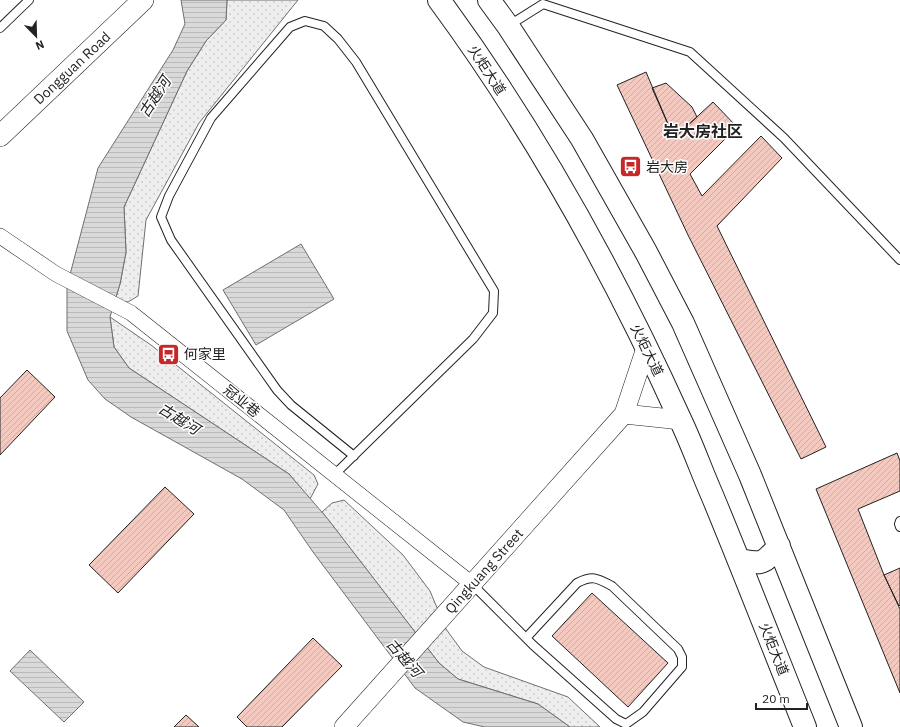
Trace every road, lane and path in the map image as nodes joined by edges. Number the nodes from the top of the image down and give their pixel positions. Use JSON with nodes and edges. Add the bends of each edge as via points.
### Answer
{"nodes":[{"id":1,"x":29,"y":0,"type":"edge"},
{"id":2,"x":143,"y":0,"type":"edge"},
{"id":3,"x":439,"y":0,"type":"edge"},
{"id":4,"x":489,"y":0,"type":"edge"},
{"id":5,"x":508,"y":26,"type":"junction"},
{"id":6,"x":0,"y":28,"type":"edge"},
{"id":7,"x":0,"y":136,"type":"edge"},
{"id":8,"x":0,"y":236,"type":"edge"},
{"id":9,"x":900,"y":260,"type":"edge"},
{"id":10,"x":646,"y":348,"type":"junction"},
{"id":11,"x":624,"y":414,"type":"junction"},
{"id":12,"x":681,"y":420,"type":"junction"},
{"id":13,"x":354,"y":456,"type":"junction"},
{"id":14,"x":334,"y":475,"type":"junction"},
{"id":15,"x":900,"y":521,"type":"edge"},
{"id":16,"x":900,"y":527,"type":"edge"},
{"id":17,"x":779,"y":546,"type":"junction"},
{"id":18,"x":739,"y":560,"type":"junction"},
{"id":19,"x":472,"y":584,"type":"junction"},
{"id":20,"x":526,"y":638,"type":"junction"},
{"id":21,"x":344,"y":727,"type":"edge"},
{"id":22,"x":805,"y":727,"type":"edge"},
{"id":23,"x":851,"y":727,"type":"edge"}],
"edges":[{"from":1,"to":6,"type":"lane"},
{"from":2,"to":7,"type":"main road","name":"Dongguan Road"},
{"from":3,"to":10,"type":"main road","name":"火炬大道","via":[[547,163],[620,293]]},
{"from":4,"to":5,"type":"main road"},
{"from":5,"to":9,"type":"lane","via":[[544,4],[690,52],[784,138]]},
{"from":5,"to":17,"type":"main road","via":[[589,151],[646,252],[683,323]]},
{"from":8,"to":14,"type":"street","name":"冠业巷","via":[[56,274],[131,313]]},
{"from":10,"to":11,"type":"street","name":"Qingkuang Street"},
{"from":10,"to":12,"type":"main road","name":"火炬大道"},
{"from":11,"to":12,"type":"street"},
{"from":11,"to":19,"type":"street","name":"Qingkuang Street"},
{"from":12,"to":18,"type":"main road","name":"火炬大道"},
{"from":13,"to":13,"type":"lane","via":[[291,405],[277,390],[171,240],[161,217],[169,196],[211,118],[290,27],[305,21],[324,26],[356,62],[494,291],[493,313],[473,339]]},
{"from":13,"to":14,"type":"lane"},
{"from":14,"to":19,"type":"street","name":"冠业巷"},
{"from":15,"to":16,"type":"lane"},
{"from":17,"to":18,"type":"main road","via":[[758,563]]},
{"from":17,"to":23,"type":"main road"},
{"from":18,"to":22,"type":"main road","name":"火炬大道"},
{"from":19,"to":20,"type":"lane"},
{"from":19,"to":21,"type":"street","name":"Qingkuang Street"},
{"from":20,"to":20,"type":"lane","via":[[616,719],[626,724],[643,712],[682,667],[682,657],[678,649],[612,586],[599,579],[588,578],[577,583]]}]}
